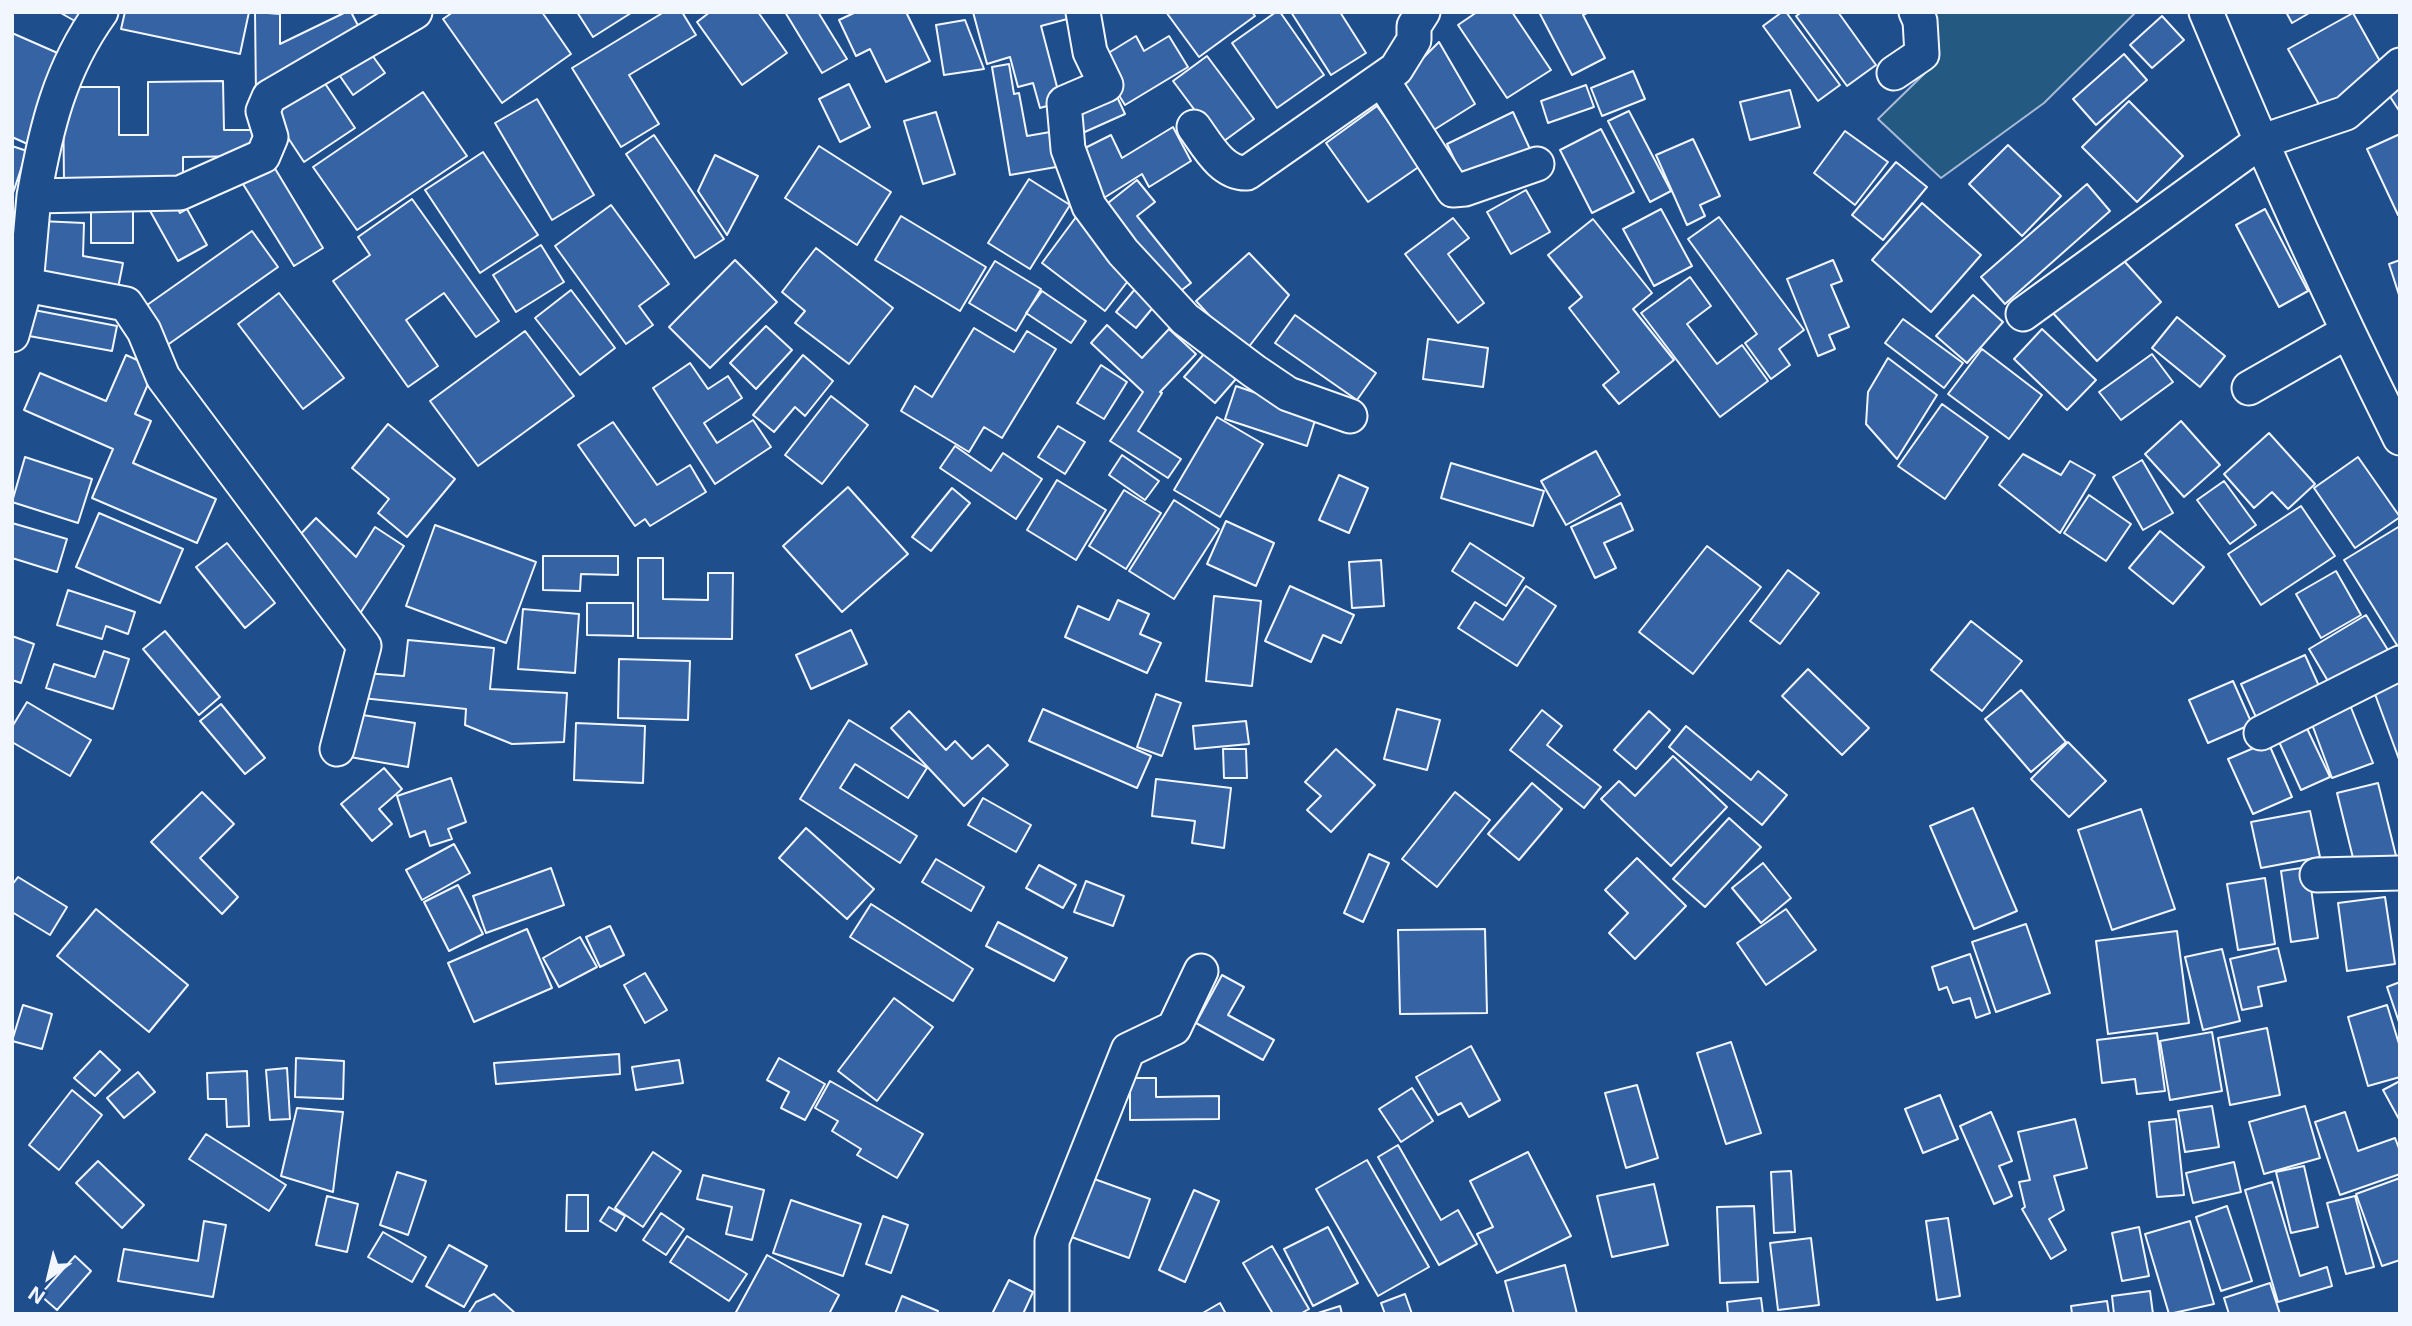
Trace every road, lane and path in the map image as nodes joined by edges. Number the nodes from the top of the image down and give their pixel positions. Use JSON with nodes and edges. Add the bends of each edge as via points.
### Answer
{"nodes":[{"id":1,"x":101,"y":12,"type":"edge"},
{"id":2,"x":415,"y":12,"type":"edge"},
{"id":3,"x":1083,"y":12,"type":"edge"},
{"id":4,"x":1423,"y":12,"type":"edge"},
{"id":5,"x":1916,"y":12,"type":"edge"},
{"id":6,"x":2206,"y":12,"type":"edge"},
{"id":7,"x":2400,"y":65,"type":"edge"},
{"id":8,"x":1894,"y":73,"type":"dead end"},
{"id":9,"x":1382,"y":80,"type":"junction"},
{"id":10,"x":1194,"y":127,"type":"dead end"},
{"id":11,"x":2260,"y":142,"type":"junction"},
{"id":12,"x":1537,"y":164,"type":"dead end"},
{"id":13,"x":34,"y":196,"type":"junction"},
{"id":14,"x":26,"y":285,"type":"junction"},
{"id":15,"x":2023,"y":314,"type":"dead end"},
{"id":16,"x":2347,"y":332,"type":"junction"},
{"id":17,"x":12,"y":335,"type":"edge"},
{"id":18,"x":2249,"y":388,"type":"dead end"},
{"id":19,"x":1350,"y":416,"type":"dead end"},
{"id":20,"x":2400,"y":438,"type":"edge"},
{"id":21,"x":2400,"y":663,"type":"edge"},
{"id":22,"x":2261,"y":733,"type":"dead end"},
{"id":23,"x":337,"y":749,"type":"dead end"},
{"id":24,"x":2400,"y":873,"type":"edge"},
{"id":25,"x":2317,"y":875,"type":"dead end"},
{"id":26,"x":1201,"y":971,"type":"dead end"},
{"id":27,"x":1052,"y":1314,"type":"edge"}],
"edges":[{"from":1,"to":13,"type":"street","via":[[79,42],[59,88]]},
{"from":2,"to":13,"type":"street","via":[[269,97],[263,111],[271,137],[263,156],[180,193]]},
{"from":3,"to":19,"type":"street","via":[[1090,52],[1107,85],[1064,103],[1068,149],[1089,206],[1123,252],[1185,319],[1288,394]]},
{"from":4,"to":9,"type":"street","via":[[1413,26],[1414,40],[1396,69]]},
{"from":5,"to":8,"type":"street","via":[[1922,54]]},
{"from":6,"to":11,"type":"street"},
{"from":7,"to":11,"type":"street","via":[[2346,113]]},
{"from":9,"to":10,"type":"street","via":[[1247,173],[1237,174],[1224,165]]},
{"from":9,"to":12,"type":"street","via":[[1453,190]]},
{"from":11,"to":15,"type":"street"},
{"from":11,"to":16,"type":"street"},
{"from":13,"to":14,"type":"street"},
{"from":14,"to":17,"type":"street"},
{"from":14,"to":23,"type":"street","via":[[126,304],[144,331],[163,377],[364,646]]},
{"from":16,"to":18,"type":"street"},
{"from":16,"to":20,"type":"street"},
{"from":21,"to":22,"type":"street"},
{"from":24,"to":25,"type":"street"},
{"from":26,"to":27,"type":"street","via":[[1174,1028],[1128,1050],[1052,1241]]}]}
